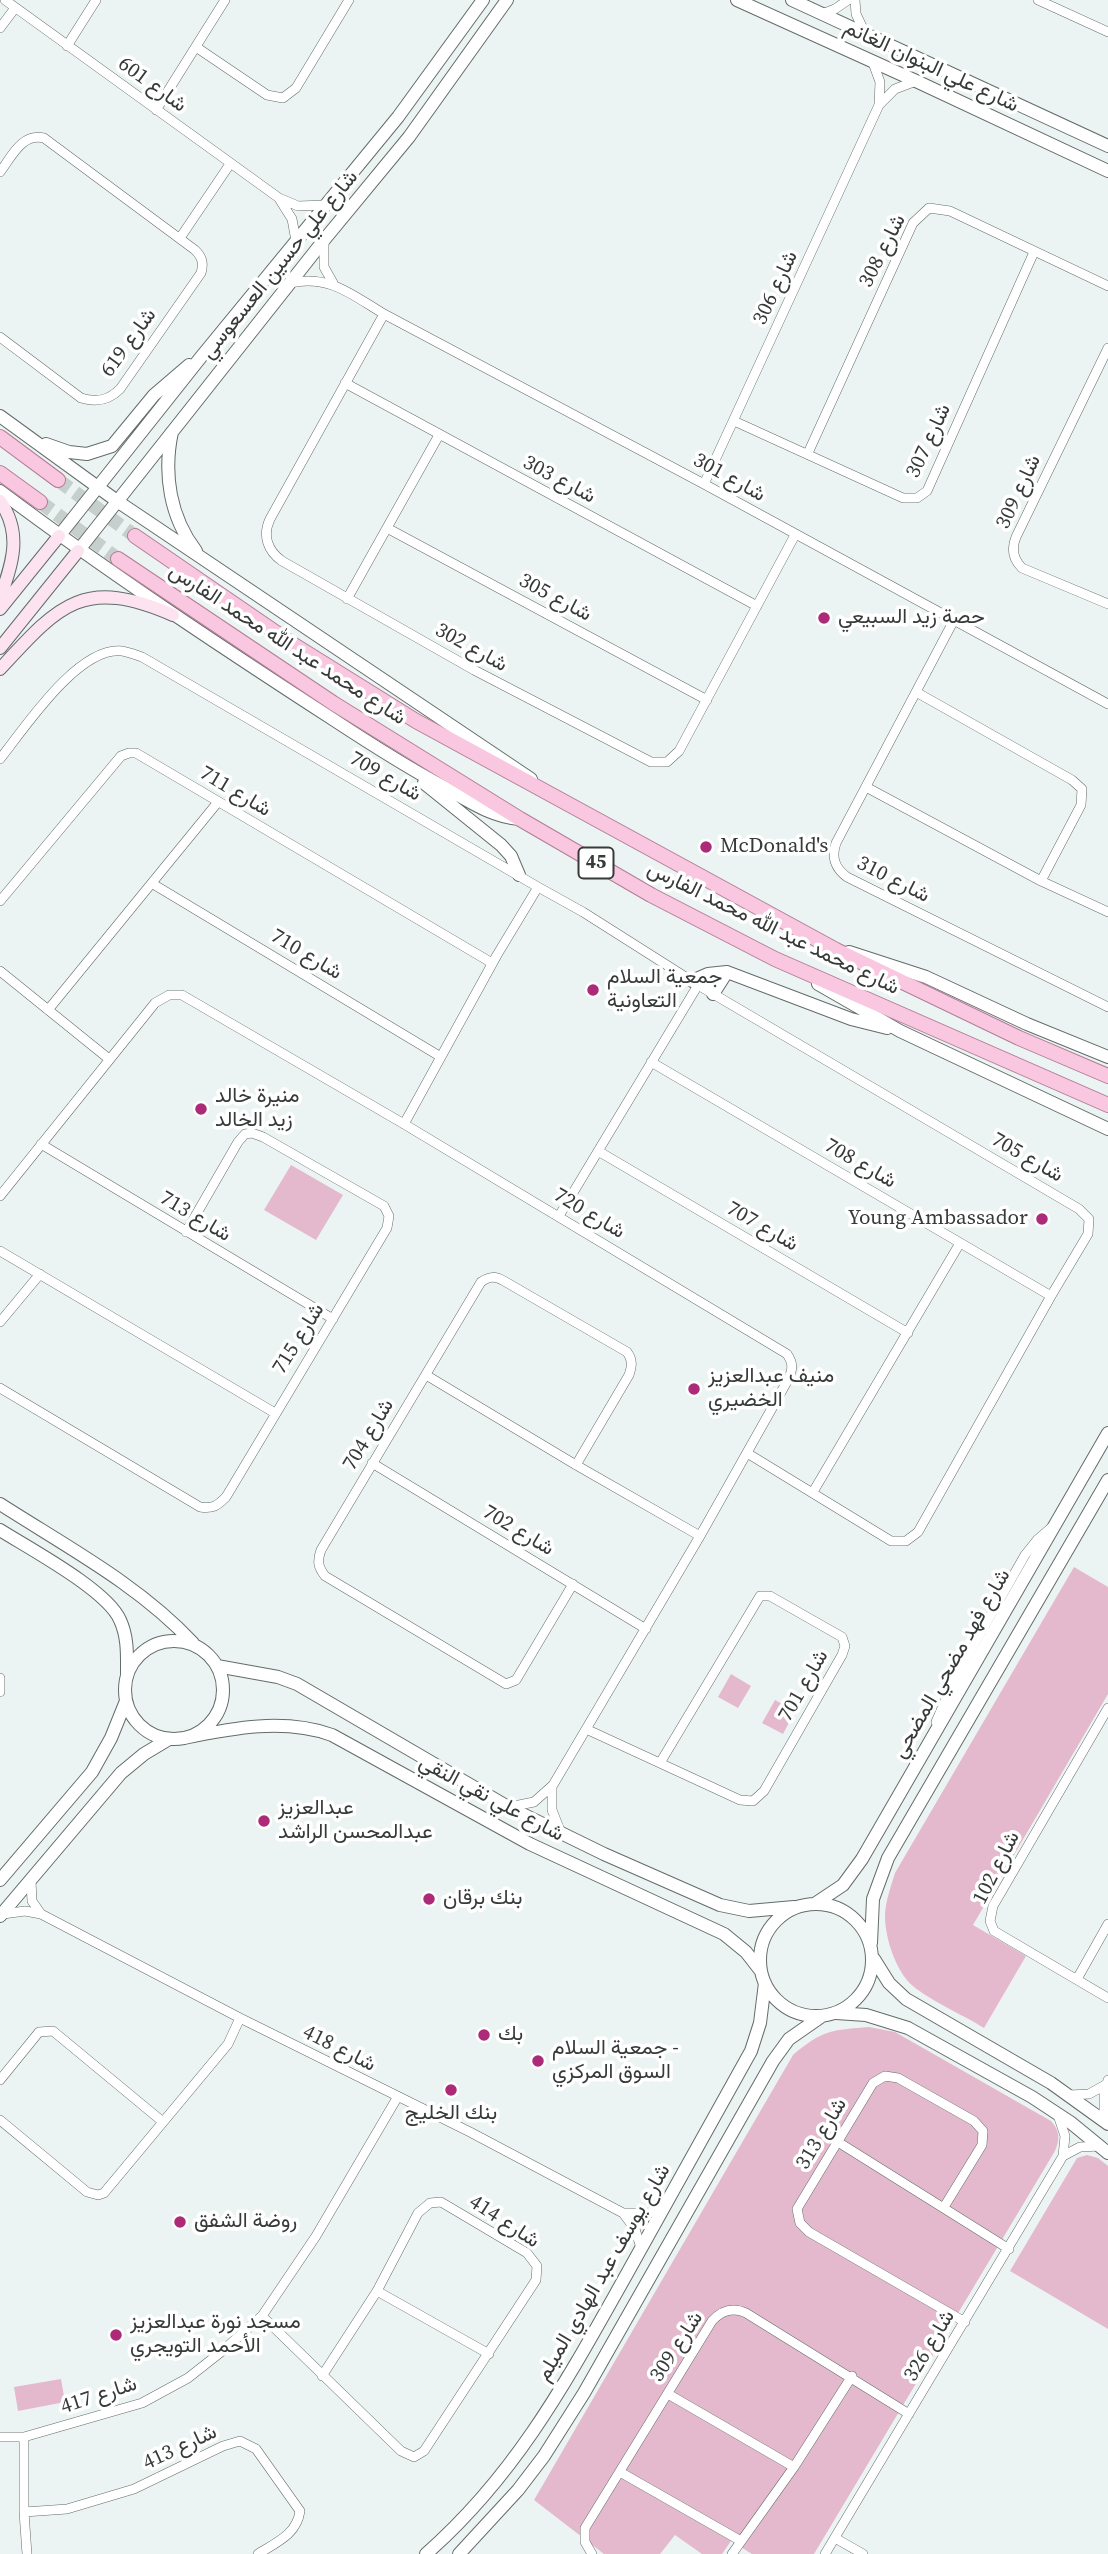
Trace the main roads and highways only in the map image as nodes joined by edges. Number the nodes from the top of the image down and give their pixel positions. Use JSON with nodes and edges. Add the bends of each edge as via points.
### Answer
{"nodes":[{"id":1,"x":0,"y":437,"type":"edge"},
{"id":2,"x":0,"y":472,"type":"edge"},
{"id":3,"x":58,"y":480,"type":"tunnel mouth"},
{"id":4,"x":0,"y":501,"type":"edge"},
{"id":5,"x":40,"y":502,"type":"tunnel mouth"},
{"id":6,"x":59,"y":536,"type":"road end"},
{"id":7,"x":135,"y":536,"type":"tunnel mouth"},
{"id":8,"x":79,"y":551,"type":"road end"},
{"id":9,"x":118,"y":559,"type":"tunnel mouth"},
{"id":10,"x":0,"y":598,"type":"edge"},
{"id":11,"x":0,"y":609,"type":"edge"},
{"id":12,"x":173,"y":615,"type":"road end"},
{"id":13,"x":0,"y":648,"type":"edge"},
{"id":14,"x":0,"y":669,"type":"edge"},
{"id":15,"x":1108,"y":1076,"type":"edge"},
{"id":16,"x":1108,"y":1105,"type":"edge"}],
"edges":[{"from":1,"to":3,"type":"main road"},
{"from":2,"to":5,"type":"main road"},
{"from":4,"to":10,"type":"main road","via":[[12,527],[15,548]]},
{"from":6,"to":11,"type":"main road"},
{"from":7,"to":15,"type":"main road","name":"شارع محمد عبد الله محمد الفارس","number":"45","via":[[416,721],[836,950]]},
{"from":8,"to":13,"type":"main road"},
{"from":9,"to":16,"type":"main road","name":"شارع محمد عبد الله محمد الفارس","number":"45","via":[[333,703],[651,895],[775,959]]},
{"from":12,"to":14,"type":"main road","via":[[118,598],[82,601],[49,617]]}]}
